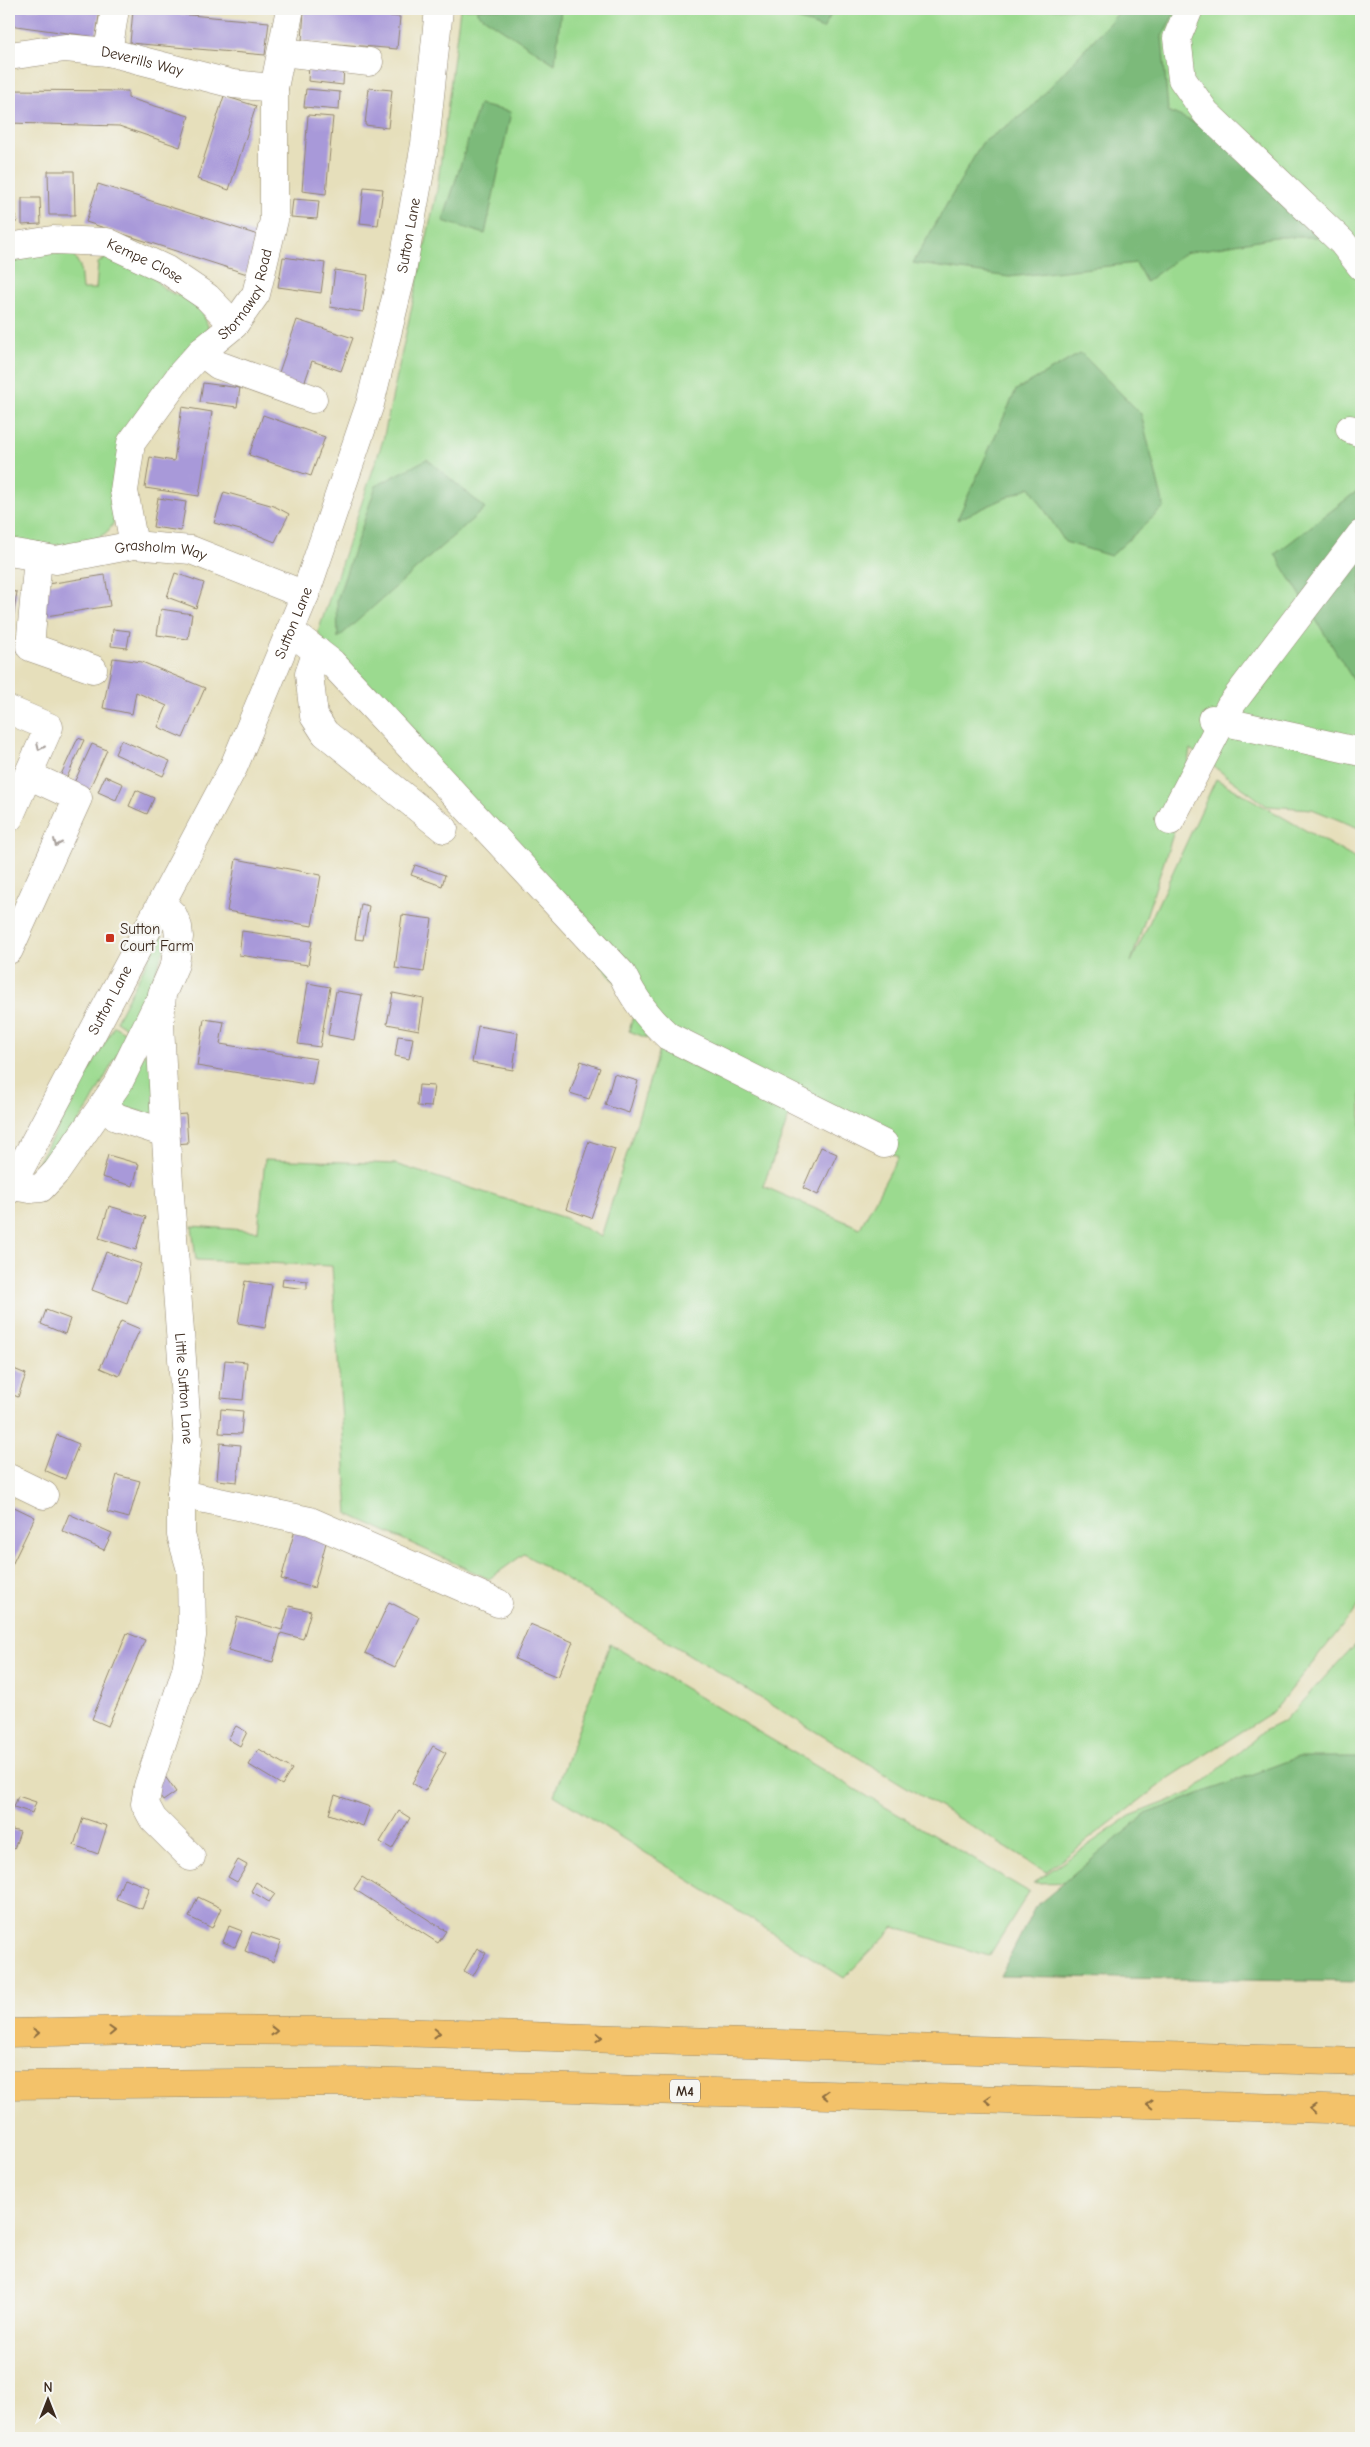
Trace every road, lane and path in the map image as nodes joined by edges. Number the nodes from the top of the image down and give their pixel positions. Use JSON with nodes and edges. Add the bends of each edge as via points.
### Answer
{"nodes":[{"id":1,"x":115,"y":9,"type":"edge"},
{"id":2,"x":290,"y":9,"type":"edge"},
{"id":3,"x":439,"y":9,"type":"edge"},
{"id":4,"x":1189,"y":9,"type":"edge"},
{"id":5,"x":108,"y":52,"type":"junction"},
{"id":6,"x":282,"y":52,"type":"junction"},
{"id":7,"x":9,"y":56,"type":"edge"},
{"id":8,"x":370,"y":62,"type":"dead end"},
{"id":9,"x":274,"y":88,"type":"junction"},
{"id":10,"x":9,"y":246,"type":"edge"},
{"id":11,"x":1361,"y":266,"type":"edge"},
{"id":12,"x":234,"y":324,"type":"junction"},
{"id":13,"x":201,"y":352,"type":"junction"},
{"id":14,"x":313,"y":399,"type":"dead end"},
{"id":15,"x":1361,"y":534,"type":"edge"},
{"id":16,"x":134,"y":545,"type":"junction"},
{"id":17,"x":9,"y":552,"type":"edge"},
{"id":18,"x":38,"y":557,"type":"junction"},
{"id":19,"x":305,"y":595,"type":"junction"},
{"id":20,"x":290,"y":631,"type":"junction"},
{"id":21,"x":316,"y":651,"type":"junction"},
{"id":22,"x":93,"y":669,"type":"dead end"},
{"id":23,"x":9,"y":710,"type":"edge"},
{"id":24,"x":1217,"y":720,"type":"junction"},
{"id":25,"x":1361,"y":752,"type":"edge"},
{"id":26,"x":28,"y":775,"type":"junction"},
{"id":27,"x":9,"y":818,"type":"edge"},
{"id":28,"x":1170,"y":821,"type":"dead end"},
{"id":29,"x":444,"y":829,"type":"dead end"},
{"id":30,"x":162,"y":904,"type":"junction"},
{"id":31,"x":9,"y":950,"type":"edge"},
{"id":32,"x":162,"y":994,"type":"junction"},
{"id":33,"x":104,"y":1106,"type":"junction"},
{"id":34,"x":166,"y":1133,"type":"junction"},
{"id":35,"x":884,"y":1144,"type":"dead end"},
{"id":36,"x":10,"y":1188,"type":"edge"},
{"id":37,"x":9,"y":1478,"type":"edge"},
{"id":38,"x":181,"y":1494,"type":"junction"},
{"id":39,"x":44,"y":1495,"type":"dead end"},
{"id":40,"x":498,"y":1603,"type":"dead end"},
{"id":41,"x":191,"y":1857,"type":"dead end"},
{"id":42,"x":9,"y":2034,"type":"edge"},
{"id":43,"x":1361,"y":2062,"type":"edge"},
{"id":44,"x":9,"y":2085,"type":"edge"},
{"id":45,"x":1361,"y":2110,"type":"edge"}],
"edges":[{"from":1,"to":5,"type":"street"},
{"from":2,"to":6,"type":"street","name":"Stornaway Road"},
{"from":3,"to":19,"type":"street","name":"Sutton Lane","via":[[425,144],[401,278],[370,404]]},
{"from":4,"to":11,"type":"street","via":[[1177,38],[1182,78],[1206,113],[1342,242]]},
{"from":5,"to":7,"type":"street","name":"Deverills Way","via":[[65,48]]},
{"from":5,"to":9,"type":"street","name":"Deverills Way","via":[[233,84]]},
{"from":6,"to":8,"type":"street"},
{"from":6,"to":9,"type":"street","name":"Stornaway Road"},
{"from":9,"to":12,"type":"street","name":"Stornaway Road","via":[[274,220],[256,294]]},
{"from":10,"to":12,"type":"street","name":"Kempe Close","via":[[52,240],[107,242],[167,270],[207,297]]},
{"from":12,"to":13,"type":"street","name":"Stornaway Road"},
{"from":13,"to":14,"type":"street","via":[[218,365]]},
{"from":13,"to":16,"type":"street","name":"Stornaway Road","via":[[130,443],[124,491]]},
{"from":15,"to":24,"type":"street"},
{"from":16,"to":18,"type":"street","name":"Grasholm Way","via":[[56,560]]},
{"from":16,"to":19,"type":"street","name":"Grasholm Way","via":[[191,550]]},
{"from":17,"to":18,"type":"street","name":"Grasholm Way"},
{"from":18,"to":22,"type":"street","via":[[30,647]]},
{"from":19,"to":20,"type":"street","name":"Sutton Lane"},
{"from":20,"to":21,"type":"street"},
{"from":20,"to":30,"type":"street","name":"Sutton Lane","via":[[234,766]]},
{"from":21,"to":29,"type":"street","via":[[310,674],[314,716],[325,733]]},
{"from":21,"to":35,"type":"street","via":[[332,663],[622,974],[649,1018],[668,1036]]},
{"from":23,"to":26,"type":"street","one_way":true,"via":[[49,727]]},
{"from":24,"to":25,"type":"street"},
{"from":24,"to":28,"type":"street"},
{"from":26,"to":27,"type":"street"},
{"from":26,"to":31,"type":"street","one_way":true,"via":[[78,798]]},
{"from":30,"to":32,"type":"street","name":"Little Sutton Lane","via":[[173,915],[179,937],[175,964]]},
{"from":30,"to":36,"type":"street","name":"Sutton Lane"},
{"from":32,"to":33,"type":"street","via":[[133,1058]]},
{"from":32,"to":34,"type":"street","name":"Little Sutton Lane","via":[[160,1023]]},
{"from":33,"to":34,"type":"street","via":[[116,1117]]},
{"from":33,"to":36,"type":"street","via":[[45,1185],[30,1189]]},
{"from":34,"to":38,"type":"street","name":"Little Sutton Lane","via":[[188,1441]]},
{"from":37,"to":39,"type":"street"},
{"from":38,"to":40,"type":"street","via":[[310,1522]]},
{"from":38,"to":41,"type":"street","name":"Little Sutton Lane","via":[[181,1535],[190,1570],[192,1636],[186,1670],[145,1804],[156,1824]]},
{"from":42,"to":43,"type":"highway","one_way":true,"via":[[138,2030],[361,2031]]},
{"from":45,"to":44,"type":"highway","number":"M4","one_way":true,"via":[[362,2082]]}]}
